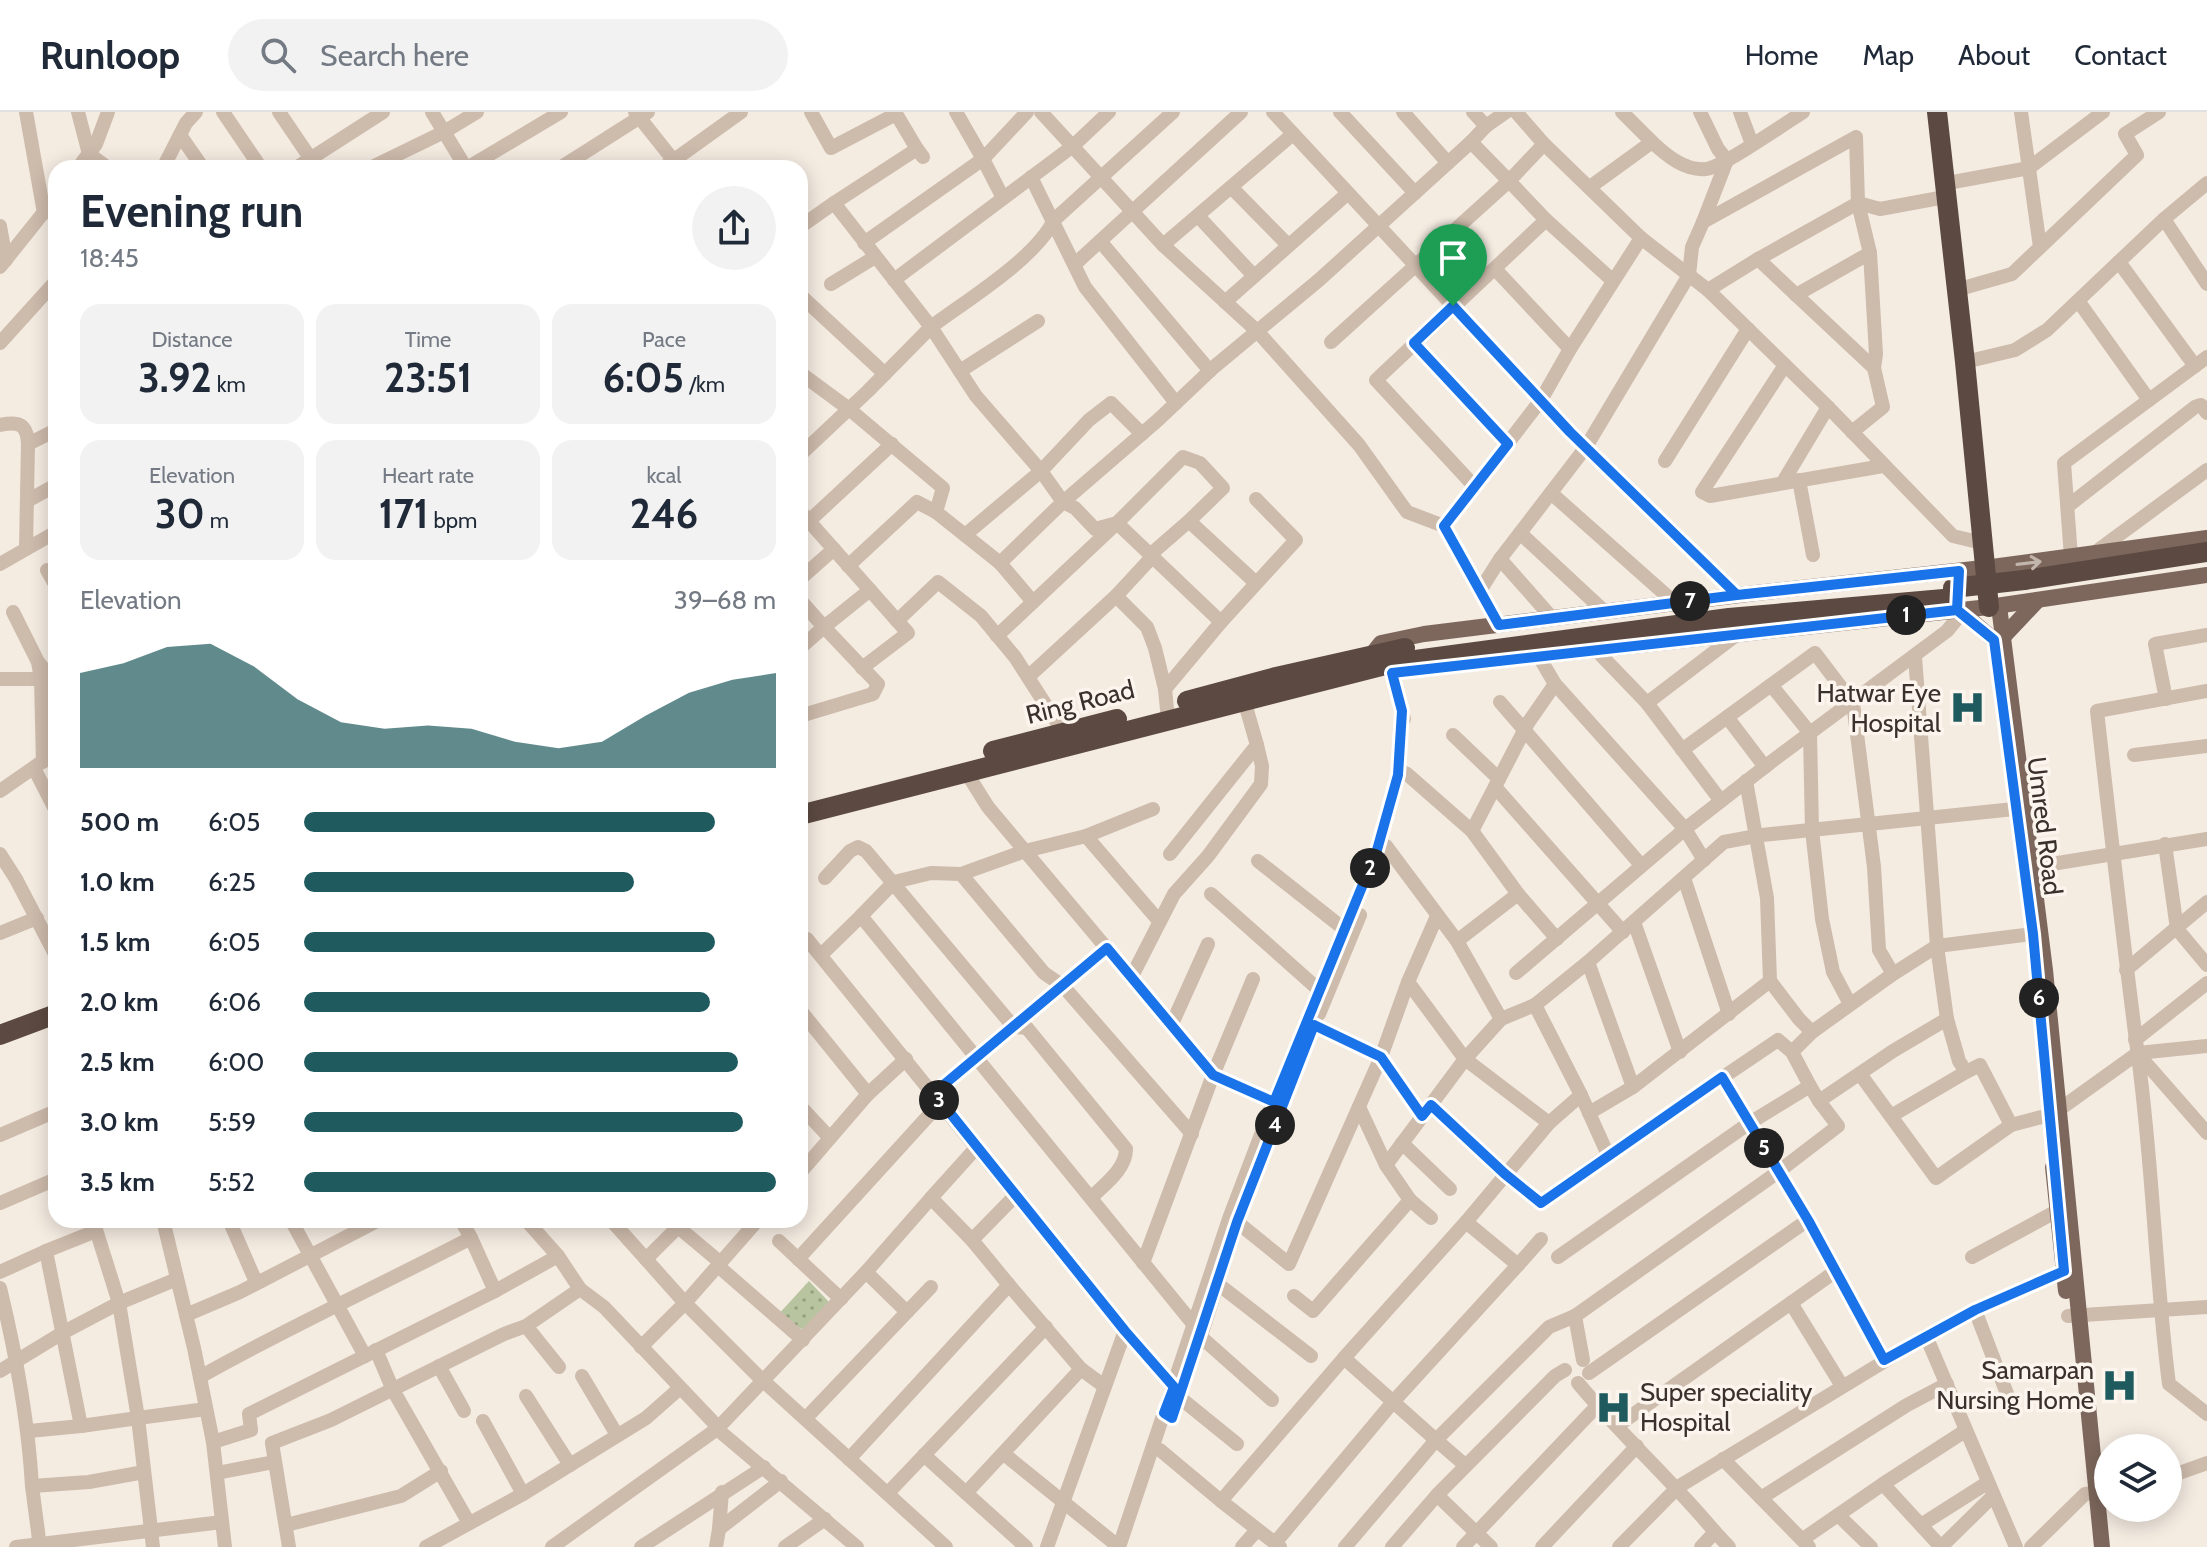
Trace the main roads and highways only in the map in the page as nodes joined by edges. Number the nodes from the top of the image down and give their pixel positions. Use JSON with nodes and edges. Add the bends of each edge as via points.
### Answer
{"nodes":[{"id":1,"x":1937,"y":112,"type":"edge"},
{"id":2,"x":1948,"y":112,"type":"edge"},
{"id":3,"x":1949,"y":190,"type":"junction"},
{"id":4,"x":1970,"y":361,"type":"junction"},
{"id":5,"x":2207,"y":538,"type":"edge"},
{"id":6,"x":2207,"y":552,"type":"edge"},
{"id":7,"x":2207,"y":564,"type":"edge"},
{"id":8,"x":1990,"y":568,"type":"junction"},
{"id":9,"x":2207,"y":575,"type":"edge"},
{"id":10,"x":2029,"y":591,"type":"junction"},
{"id":11,"x":1957,"y":595,"type":"junction"},
{"id":12,"x":1994,"y":606,"type":"junction"},
{"id":13,"x":1998,"y":639,"type":"junction"},
{"id":14,"x":1373,"y":653,"type":"junction"},
{"id":15,"x":1325,"y":679,"type":"junction"},
{"id":16,"x":1166,"y":705,"type":"junction"},
{"id":17,"x":808,"y":800,"type":"edge"},
{"id":18,"x":2021,"y":808,"type":"junction"},
{"id":19,"x":808,"y":813,"type":"edge"},
{"id":20,"x":2036,"y":934,"type":"junction"},
{"id":21,"x":48,"y":1003,"type":"edge"},
{"id":22,"x":48,"y":1017,"type":"edge"},
{"id":23,"x":0,"y":1021,"type":"edge"},
{"id":24,"x":0,"y":1035,"type":"edge"},
{"id":25,"x":2054,"y":1112,"type":"junction"},
{"id":26,"x":2069,"y":1269,"type":"junction"},
{"id":27,"x":2094,"y":1477,"type":"edge"},
{"id":28,"x":2094,"y":1515,"type":"edge"},
{"id":29,"x":2099,"y":1522,"type":"edge"},
{"id":30,"x":2091,"y":1547,"type":"edge"},
{"id":31,"x":2102,"y":1547,"type":"edge"}],
"edges":[{"from":1,"to":3,"type":"highway"},
{"from":2,"to":3,"type":"highway"},
{"from":3,"to":4,"type":"highway"},
{"from":3,"to":4,"type":"highway"},
{"from":4,"to":8,"type":"highway","via":[[1982,543]]},
{"from":4,"to":8,"type":"highway","via":[[1994,535]]},
{"from":8,"to":5,"type":"main road","one_way":true},
{"from":6,"to":10,"type":"highway"},
{"from":7,"to":10,"type":"highway"},
{"from":8,"to":11,"type":"main road"},
{"from":8,"to":12,"type":"highway"},
{"from":9,"to":10,"type":"main road"},
{"from":10,"to":11,"type":"highway"},
{"from":10,"to":12,"type":"main road"},
{"from":10,"to":13,"type":"main road"},
{"from":11,"to":12,"type":"main road"},
{"from":11,"to":13,"type":"main road"},
{"from":11,"to":14,"type":"highway","name":"Ring Road","via":[[1728,608]]},
{"from":11,"to":14,"type":"main road","via":[[1737,595],[1424,634],[1381,643]]},
{"from":11,"to":15,"type":"highway","name":"Ring Road","via":[[1729,618],[1393,663]]},
{"from":11,"to":15,"type":"main road","via":[[1740,633],[1392,673],[1333,685]]},
{"from":12,"to":13,"type":"main road","name":"Umred Road"},
{"from":13,"to":18,"type":"main road","name":"Umred Road"},
{"from":14,"to":16,"type":"highway","name":"Ring Road"},
{"from":15,"to":16,"type":"highway","name":"Ring Road","via":[[1244,700]]},
{"from":16,"to":17,"type":"highway","name":"Ring Road"},
{"from":16,"to":19,"type":"highway","name":"Ring Road","via":[[966,772]]},
{"from":18,"to":20,"type":"main road","name":"Umred Road"},
{"from":18,"to":20,"type":"main road","via":[[2033,867]]},
{"from":20,"to":25,"type":"main road","name":"Umred Road"},
{"from":21,"to":23,"type":"highway"},
{"from":22,"to":24,"type":"highway"},
{"from":25,"to":26,"type":"main road"},
{"from":25,"to":26,"type":"main road","name":"Umred Road","via":[[2057,1211]]},
{"from":26,"to":27,"type":"main road","name":"Umred Road"},
{"from":28,"to":30,"type":"main road","name":"Umred Road"},
{"from":29,"to":31,"type":"main road"}]}
